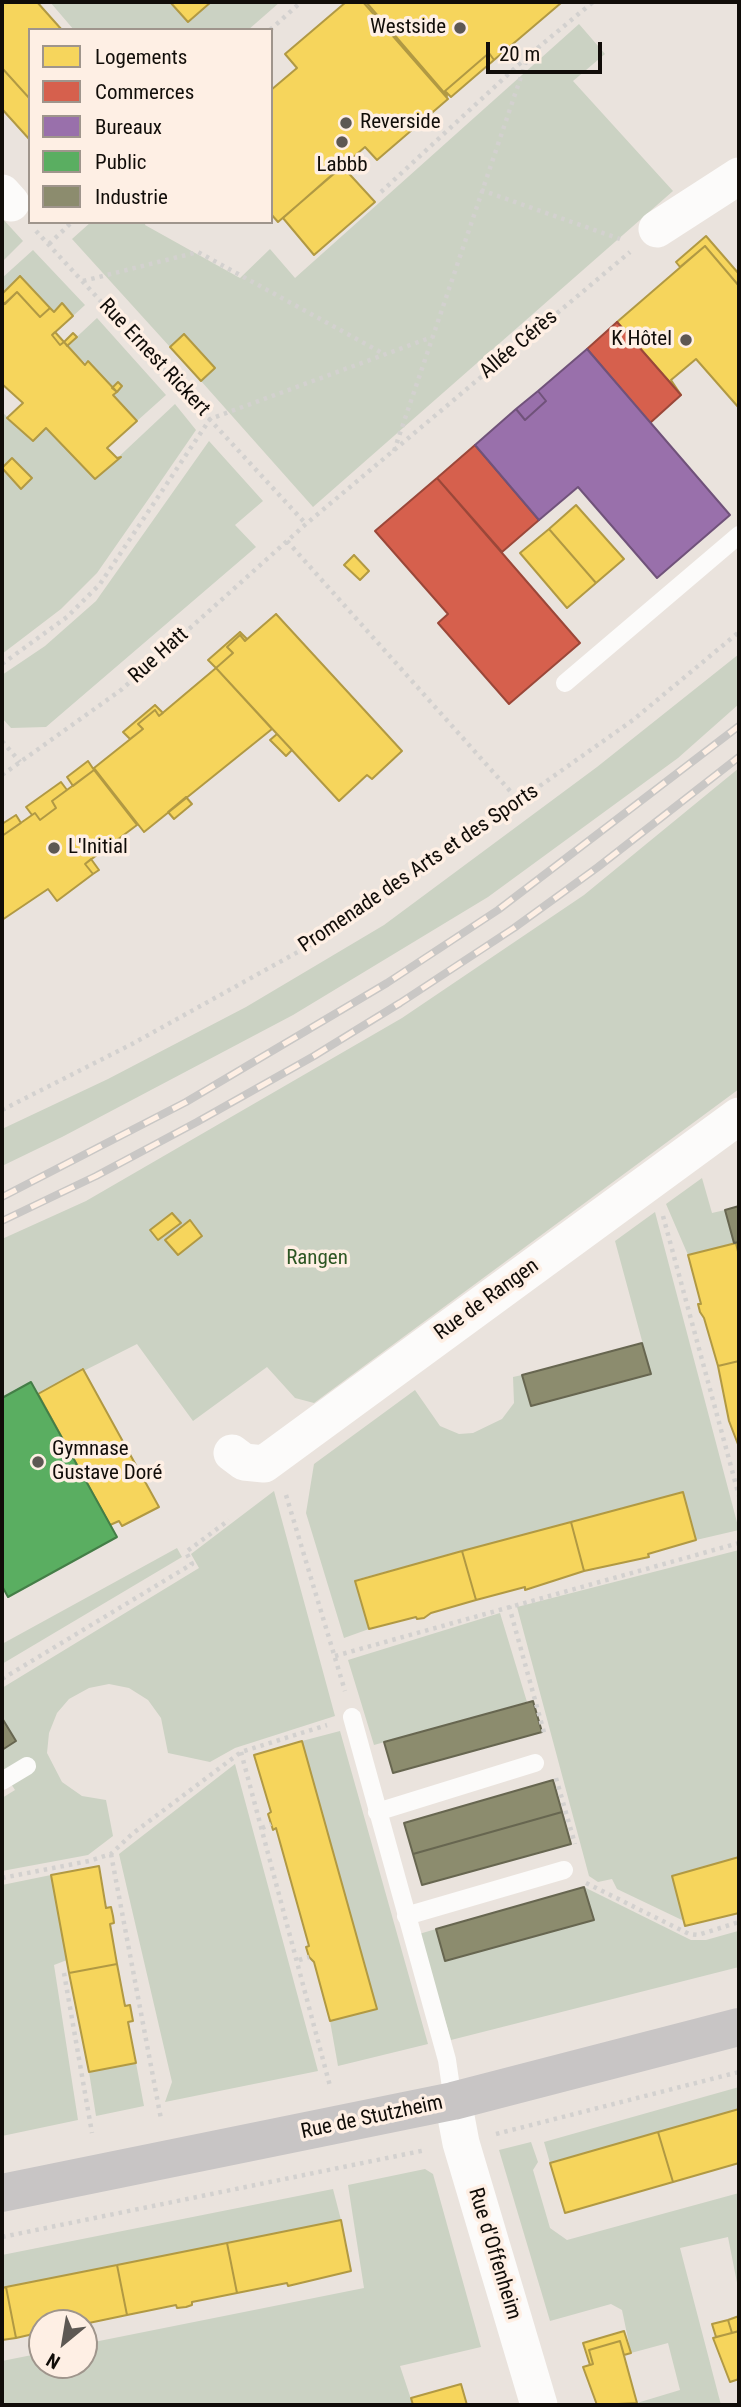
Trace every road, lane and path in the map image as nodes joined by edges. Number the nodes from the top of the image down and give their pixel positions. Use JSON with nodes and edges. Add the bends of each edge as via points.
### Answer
{"nodes":[{"id":1,"x":301,"y":2,"type":"edge"},
{"id":2,"x":593,"y":2,"type":"edge"},
{"id":3,"x":272,"y":28,"type":"edge"},
{"id":4,"x":528,"y":56,"type":"junction"},
{"id":5,"x":736,"y":185,"type":"edge"},
{"id":6,"x":481,"y":190,"type":"junction"},
{"id":7,"x":381,"y":192,"type":"dead end"},
{"id":8,"x":6,"y":198,"type":"edge"},
{"id":9,"x":28,"y":222,"type":"edge"},
{"id":10,"x":30,"y":224,"type":"edge"},
{"id":11,"x":70,"y":224,"type":"edge"},
{"id":12,"x":647,"y":237,"type":"junction"},
{"id":13,"x":48,"y":244,"type":"junction"},
{"id":14,"x":83,"y":281,"type":"junction"},
{"id":15,"x":432,"y":337,"type":"junction"},
{"id":16,"x":385,"y":354,"type":"junction"},
{"id":17,"x":211,"y":419,"type":"junction"},
{"id":18,"x":394,"y":452,"type":"junction"},
{"id":19,"x":306,"y":524,"type":"junction"},
{"id":20,"x":739,"y":535,"type":"edge"},
{"id":21,"x":287,"y":541,"type":"junction"},
{"id":22,"x":739,"y":632,"type":"edge"},
{"id":23,"x":2,"y":664,"type":"edge"},
{"id":24,"x":565,"y":683,"type":"dead end"},
{"id":25,"x":2,"y":741,"type":"edge"},
{"id":26,"x":20,"y":762,"type":"junction"},
{"id":27,"x":2,"y":775,"type":"edge"},
{"id":28,"x":519,"y":801,"type":"junction"},
{"id":29,"x":2,"y":1110,"type":"edge"},
{"id":30,"x":739,"y":1116,"type":"edge"},
{"id":31,"x":660,"y":1204,"type":"dead end"},
{"id":32,"x":232,"y":1453,"type":"dead end"},
{"id":33,"x":285,"y":1488,"type":"dead end"},
{"id":34,"x":739,"y":1496,"type":"edge"},
{"id":35,"x":229,"y":1520,"type":"dead end"},
{"id":36,"x":739,"y":1543,"type":"edge"},
{"id":37,"x":335,"y":1656,"type":"junction"},
{"id":38,"x":2,"y":1679,"type":"edge"},
{"id":39,"x":352,"y":1717,"type":"junction"},
{"id":40,"x":241,"y":1752,"type":"junction"},
{"id":41,"x":536,"y":1763,"type":"dead end"},
{"id":42,"x":27,"y":1766,"type":"dead end"},
{"id":43,"x":2,"y":1781,"type":"edge"},
{"id":44,"x":377,"y":1812,"type":"junction"},
{"id":45,"x":271,"y":1824,"type":"dead end"},
{"id":46,"x":261,"y":1828,"type":"junction"},
{"id":47,"x":111,"y":1854,"type":"junction"},
{"id":48,"x":564,"y":1870,"type":"joint"},
{"id":49,"x":2,"y":1878,"type":"edge"},
{"id":50,"x":406,"y":1916,"type":"junction"},
{"id":51,"x":739,"y":1922,"type":"edge"},
{"id":52,"x":309,"y":1957,"type":"dead end"},
{"id":53,"x":299,"y":1960,"type":"junction"},
{"id":54,"x":64,"y":1973,"type":"dead end"},
{"id":55,"x":739,"y":2027,"type":"edge"},
{"id":56,"x":739,"y":2072,"type":"edge"},
{"id":57,"x":342,"y":2084,"type":"dead end"},
{"id":58,"x":331,"y":2086,"type":"junction"},
{"id":59,"x":317,"y":2089,"type":"dead end"},
{"id":60,"x":453,"y":2101,"type":"junction"},
{"id":61,"x":174,"y":2117,"type":"dead end"},
{"id":62,"x":161,"y":2119,"type":"junction"},
{"id":63,"x":149,"y":2122,"type":"dead end"},
{"id":64,"x":103,"y":2131,"type":"dead end"},
{"id":65,"x":92,"y":2133,"type":"junction"},
{"id":66,"x":79,"y":2135,"type":"dead end"},
{"id":67,"x":461,"y":2143,"type":"junction"},
{"id":68,"x":2,"y":2193,"type":"edge"},
{"id":69,"x":2,"y":2237,"type":"edge"},
{"id":70,"x":539,"y":2405,"type":"edge"}],
"edges":[{"from":1,"to":3,"type":"path"},
{"from":2,"to":4,"type":"path"},
{"from":4,"to":6,"type":"path"},
{"from":4,"to":7,"type":"path"},
{"from":5,"to":12,"type":"street"},
{"from":6,"to":12,"type":"path"},
{"from":6,"to":15,"type":"path"},
{"from":8,"to":9,"type":"path","name":"Rue Ernest Rickert"},
{"from":10,"to":13,"type":"path","name":"Rue Ernest Rickert"},
{"from":11,"to":13,"type":"path"},
{"from":12,"to":18,"type":"path","name":"Allée Cérès"},
{"from":13,"to":14,"type":"path","name":"Rue Ernest Rickert"},
{"from":14,"to":16,"type":"path","via":[[198,252]]},
{"from":14,"to":17,"type":"path","name":"Rue Ernest Rickert"},
{"from":15,"to":16,"type":"path"},
{"from":15,"to":18,"type":"path"},
{"from":16,"to":17,"type":"path"},
{"from":17,"to":19,"type":"path","name":"Rue Ernest Rickert"},
{"from":17,"to":23,"type":"path","via":[[100,584],[67,617]]},
{"from":18,"to":19,"type":"path","name":"Allée Cérès"},
{"from":19,"to":21,"type":"path","name":"Rue Hatt"},
{"from":20,"to":24,"type":"lane"},
{"from":21,"to":26,"type":"path","name":"Rue Hatt","via":[[121,690]]},
{"from":21,"to":28,"type":"path"},
{"from":22,"to":28,"type":"path","name":"Promenade des Arts et des Sports","via":[[633,720]]},
{"from":25,"to":26,"type":"path"},
{"from":26,"to":27,"type":"path","name":"Rue Hatt"},
{"from":28,"to":29,"type":"path","name":"Promenade des Arts et des Sports","via":[[332,933]]},
{"from":30,"to":32,"type":"street","name":"Rue de Rangen","via":[[264,1464],[244,1462]]},
{"from":31,"to":34,"type":"path"},
{"from":33,"to":37,"type":"path"},
{"from":35,"to":38,"type":"path","via":[[186,1552],[192,1564]]},
{"from":36,"to":37,"type":"path"},
{"from":37,"to":39,"type":"path"},
{"from":39,"to":40,"type":"path"},
{"from":39,"to":44,"type":"lane"},
{"from":40,"to":46,"type":"path"},
{"from":40,"to":47,"type":"path"},
{"from":41,"to":44,"type":"lane"},
{"from":42,"to":43,"type":"lane"},
{"from":44,"to":50,"type":"lane"},
{"from":45,"to":46,"type":"path"},
{"from":46,"to":53,"type":"path"},
{"from":47,"to":49,"type":"path"},
{"from":47,"to":62,"type":"path"},
{"from":48,"to":50,"type":"lane"},
{"from":48,"to":51,"type":"path","via":[[689,1934]]},
{"from":50,"to":60,"type":"lane","via":[[447,2060]]},
{"from":52,"to":53,"type":"path"},
{"from":53,"to":58,"type":"path"},
{"from":54,"to":65,"type":"path"},
{"from":55,"to":60,"type":"street","name":"Rue de Stutzheim"},
{"from":56,"to":67,"type":"path"},
{"from":57,"to":58,"type":"path"},
{"from":58,"to":59,"type":"path"},
{"from":60,"to":67,"type":"street","name":"Rue d'Offenheim"},
{"from":60,"to":68,"type":"street","name":"Rue de Stutzheim"},
{"from":61,"to":62,"type":"path"},
{"from":62,"to":63,"type":"path"},
{"from":64,"to":65,"type":"path"},
{"from":65,"to":66,"type":"path"},
{"from":67,"to":69,"type":"path"},
{"from":67,"to":70,"type":"street","name":"Rue d'Offenheim"}]}
